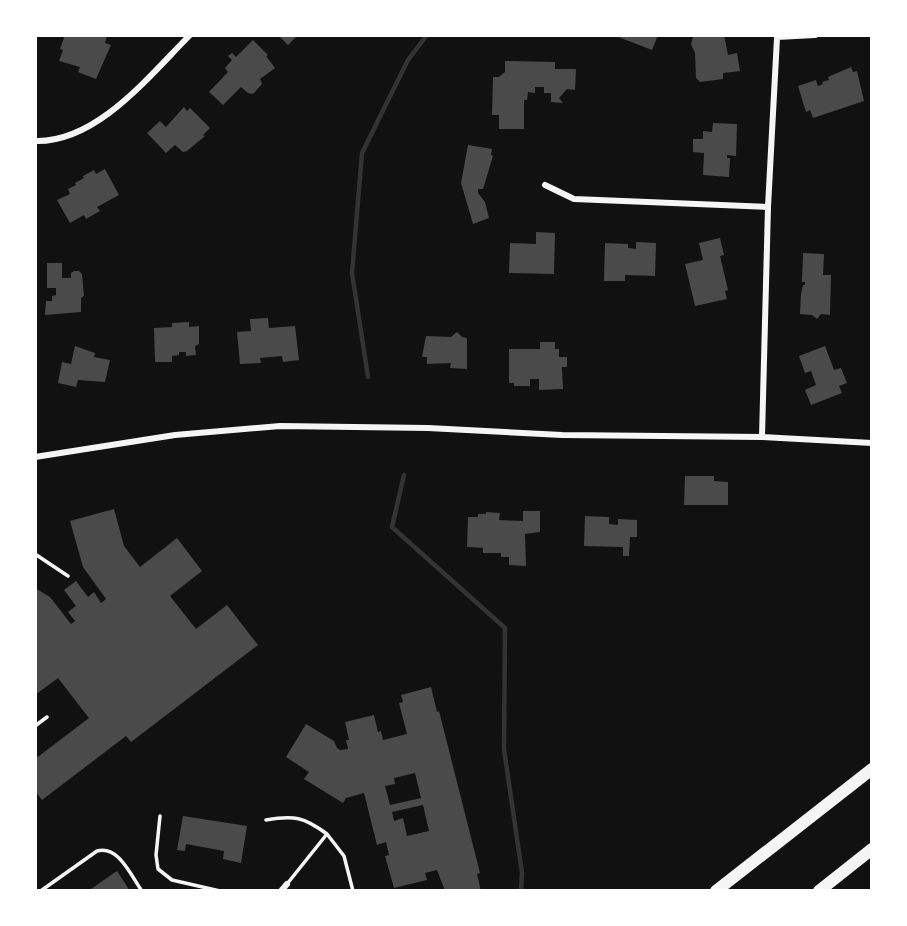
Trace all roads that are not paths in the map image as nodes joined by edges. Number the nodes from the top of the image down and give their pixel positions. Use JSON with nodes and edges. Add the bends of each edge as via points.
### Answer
{"nodes":[{"id":1,"x":190,"y":35,"type":"edge"},
{"id":2,"x":815,"y":35,"type":"edge"},
{"id":3,"x":777,"y":37,"type":"edge"},
{"id":4,"x":35,"y":141,"type":"edge"},
{"id":5,"x":545,"y":186,"type":"dead end"},
{"id":6,"x":768,"y":207,"type":"junction"},
{"id":7,"x":762,"y":437,"type":"junction"},
{"id":8,"x":872,"y":443,"type":"edge"},
{"id":9,"x":35,"y":456,"type":"edge"},
{"id":10,"x":35,"y":554,"type":"edge"},
{"id":11,"x":68,"y":576,"type":"dead end"},
{"id":12,"x":47,"y":717,"type":"dead end"},
{"id":13,"x":35,"y":726,"type":"edge"},
{"id":14,"x":872,"y":769,"type":"edge"},
{"id":15,"x":160,"y":816,"type":"dead end"},
{"id":16,"x":266,"y":820,"type":"dead end"},
{"id":17,"x":327,"y":834,"type":"junction"},
{"id":18,"x":872,"y":849,"type":"edge"},
{"id":19,"x":287,"y":884,"type":"joint"},
{"id":20,"x":42,"y":890,"type":"edge"},
{"id":21,"x":142,"y":891,"type":"edge"},
{"id":22,"x":220,"y":891,"type":"edge"},
{"id":23,"x":281,"y":891,"type":"edge"},
{"id":24,"x":353,"y":891,"type":"edge"},
{"id":25,"x":716,"y":891,"type":"edge"},
{"id":26,"x":819,"y":891,"type":"edge"}],
"edges":[{"from":1,"to":4,"type":"street","via":[[98,122],[46,142]]},
{"from":2,"to":3,"type":"street"},
{"from":3,"to":6,"type":"street"},
{"from":5,"to":6,"type":"street","via":[[574,200]]},
{"from":6,"to":7,"type":"street"},
{"from":7,"to":8,"type":"street"},
{"from":7,"to":9,"type":"street","via":[[280,426],[175,435]]},
{"from":10,"to":11,"type":"lane"},
{"from":12,"to":13,"type":"lane"},
{"from":14,"to":25,"type":"highway"},
{"from":15,"to":22,"type":"lane","via":[[158,869],[172,880]]},
{"from":16,"to":17,"type":"lane","via":[[300,818]]},
{"from":17,"to":19,"type":"lane"},
{"from":17,"to":24,"type":"lane","via":[[344,856]]},
{"from":18,"to":26,"type":"highway"},
{"from":19,"to":23,"type":"street"},
{"from":20,"to":21,"type":"lane","via":[[104,849],[115,853]]}]}
